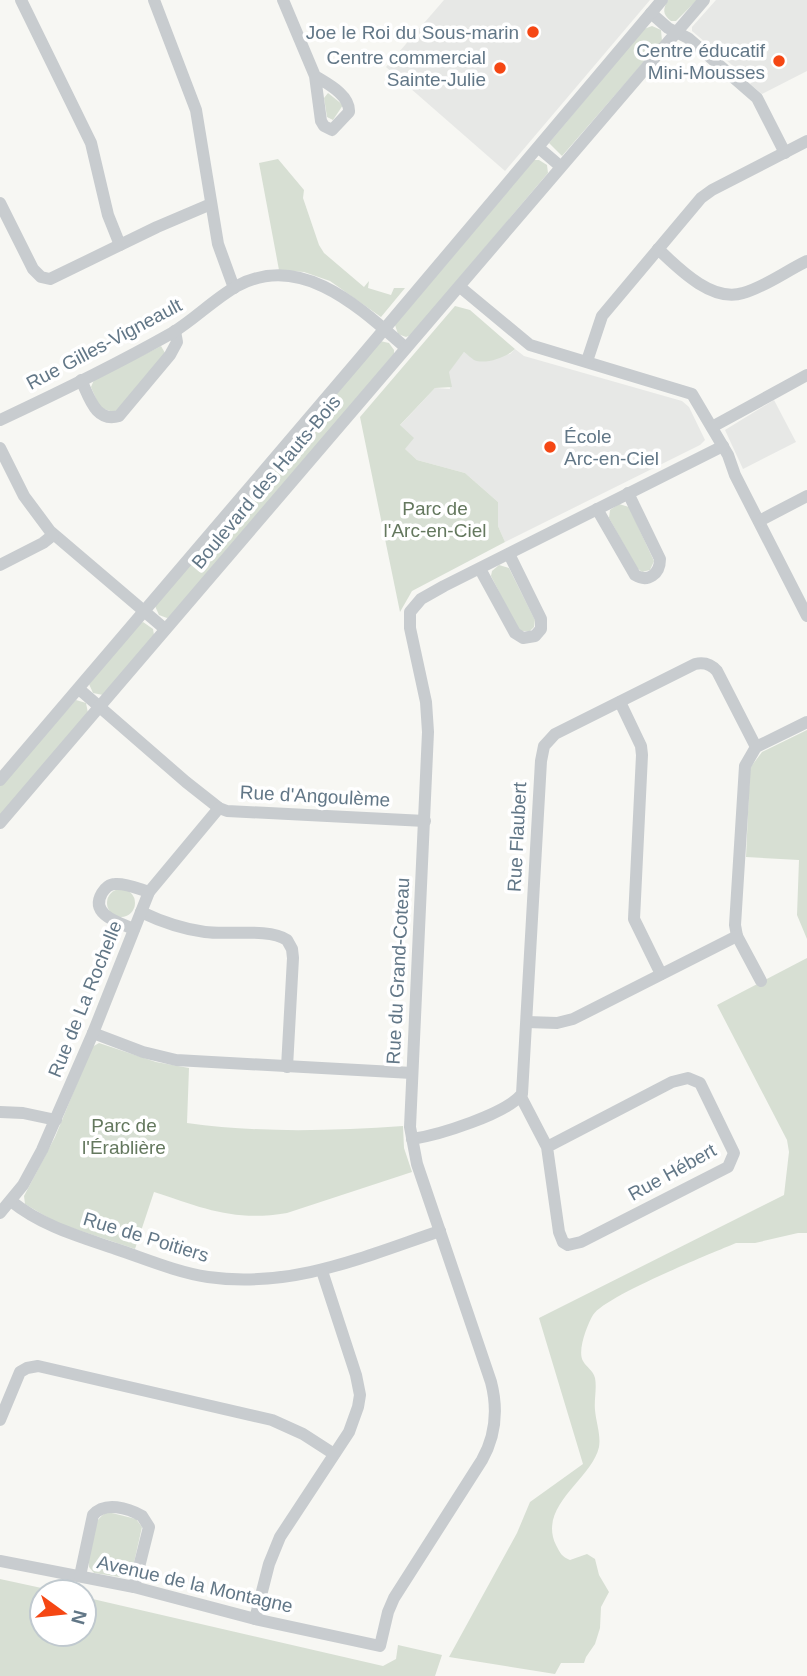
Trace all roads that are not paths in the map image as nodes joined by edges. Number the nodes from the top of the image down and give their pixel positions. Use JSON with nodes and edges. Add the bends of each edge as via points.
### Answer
{"nodes":[{"id":1,"x":21,"y":0,"type":"edge"},
{"id":2,"x":154,"y":0,"type":"edge"},
{"id":3,"x":284,"y":0,"type":"edge"},
{"id":4,"x":662,"y":0,"type":"edge"},
{"id":5,"x":704,"y":0,"type":"edge"},
{"id":6,"x":651,"y":13,"type":"junction"},
{"id":7,"x":677,"y":32,"type":"junction"},
{"id":8,"x":315,"y":75,"type":"dead end"},
{"id":9,"x":807,"y":141,"type":"edge"},
{"id":10,"x":538,"y":148,"type":"junction"},
{"id":11,"x":785,"y":153,"type":"junction"},
{"id":12,"x":560,"y":166,"type":"junction"},
{"id":13,"x":0,"y":203,"type":"edge"},
{"id":14,"x":211,"y":204,"type":"junction"},
{"id":15,"x":120,"y":245,"type":"junction"},
{"id":16,"x":657,"y":250,"type":"junction"},
{"id":17,"x":807,"y":261,"type":"edge"},
{"id":18,"x":460,"y":287,"type":"junction"},
{"id":19,"x":234,"y":288,"type":"junction"},
{"id":20,"x":383,"y":329,"type":"junction"},
{"id":21,"x":175,"y":331,"type":"junction"},
{"id":22,"x":406,"y":348,"type":"junction"},
{"id":23,"x":587,"y":361,"type":"junction"},
{"id":24,"x":807,"y":375,"type":"edge"},
{"id":25,"x":81,"y":380,"type":"junction"},
{"id":26,"x":0,"y":420,"type":"edge"},
{"id":27,"x":712,"y":427,"type":"junction"},
{"id":28,"x":723,"y":446,"type":"junction"},
{"id":29,"x":0,"y":449,"type":"edge"},
{"id":30,"x":628,"y":493,"type":"junction"},
{"id":31,"x":807,"y":496,"type":"edge"},
{"id":32,"x":597,"y":509,"type":"junction"},
{"id":33,"x":759,"y":521,"type":"junction"},
{"id":34,"x":53,"y":535,"type":"junction"},
{"id":35,"x":509,"y":554,"type":"junction"},
{"id":36,"x":0,"y":565,"type":"edge"},
{"id":37,"x":480,"y":569,"type":"junction"},
{"id":38,"x":143,"y":611,"type":"junction"},
{"id":39,"x":807,"y":616,"type":"edge"},
{"id":40,"x":165,"y":629,"type":"junction"},
{"id":41,"x":79,"y":689,"type":"junction"},
{"id":42,"x":620,"y":702,"type":"junction"},
{"id":43,"x":101,"y":707,"type":"junction"},
{"id":44,"x":807,"y":722,"type":"edge"},
{"id":45,"x":756,"y":747,"type":"junction"},
{"id":46,"x":0,"y":780,"type":"edge"},
{"id":47,"x":219,"y":808,"type":"junction"},
{"id":48,"x":425,"y":821,"type":"junction"},
{"id":49,"x":0,"y":823,"type":"edge"},
{"id":50,"x":149,"y":892,"type":"junction"},
{"id":51,"x":141,"y":912,"type":"junction"},
{"id":52,"x":135,"y":929,"type":"junction"},
{"id":53,"x":737,"y":936,"type":"junction"},
{"id":54,"x":662,"y":974,"type":"junction"},
{"id":55,"x":761,"y":981,"type":"dead end"},
{"id":56,"x":527,"y":1022,"type":"junction"},
{"id":57,"x":93,"y":1033,"type":"junction"},
{"id":58,"x":287,"y":1067,"type":"junction"},
{"id":59,"x":412,"y":1073,"type":"junction"},
{"id":60,"x":521,"y":1097,"type":"junction"},
{"id":61,"x":0,"y":1112,"type":"edge"},
{"id":62,"x":56,"y":1120,"type":"junction"},
{"id":63,"x":412,"y":1139,"type":"junction"},
{"id":64,"x":547,"y":1147,"type":"junction"},
{"id":65,"x":11,"y":1201,"type":"junction"},
{"id":66,"x":0,"y":1213,"type":"edge"},
{"id":67,"x":440,"y":1231,"type":"junction"},
{"id":68,"x":322,"y":1271,"type":"junction"},
{"id":69,"x":0,"y":1420,"type":"edge"},
{"id":70,"x":334,"y":1454,"type":"junction"},
{"id":71,"x":0,"y":1561,"type":"edge"},
{"id":72,"x":80,"y":1576,"type":"junction"},
{"id":73,"x":134,"y":1587,"type":"junction"},
{"id":74,"x":255,"y":1619,"type":"junction"},
{"id":75,"x":380,"y":1646,"type":"joint"}],
"edges":[{"from":1,"to":15,"type":"street","via":[[92,143],[108,215]]},
{"from":2,"to":14,"type":"street","via":[[196,110]]},
{"from":3,"to":8,"type":"street"},
{"from":4,"to":6,"type":"street","name":"Boulevard des Hauts-Bois"},
{"from":5,"to":7,"type":"street","name":"Boulevard des Hauts-Bois"},
{"from":6,"to":7,"type":"street"},
{"from":6,"to":10,"type":"street","name":"Boulevard des Hauts-Bois"},
{"from":7,"to":11,"type":"street","via":[[757,98]]},
{"from":7,"to":12,"type":"street","name":"Boulevard des Hauts-Bois"},
{"from":9,"to":11,"type":"street"},
{"from":10,"to":12,"type":"street"},
{"from":10,"to":20,"type":"street","name":"Boulevard des Hauts-Bois"},
{"from":11,"to":16,"type":"street","via":[[707,193]]},
{"from":12,"to":18,"type":"street","name":"Boulevard des Hauts-Bois"},
{"from":13,"to":15,"type":"street","via":[[31,265],[43,278],[56,278]]},
{"from":14,"to":15,"type":"street"},
{"from":14,"to":19,"type":"street","via":[[220,251]]},
{"from":16,"to":17,"type":"street","via":[[699,285],[734,295]]},
{"from":16,"to":23,"type":"street","via":[[602,316]]},
{"from":18,"to":22,"type":"street","name":"Boulevard des Hauts-Bois"},
{"from":18,"to":23,"type":"street","via":[[527,343]]},
{"from":19,"to":20,"type":"street","name":"Rue Gilles-Vigneault","via":[[267,277],[307,279],[336,292]]},
{"from":19,"to":21,"type":"street","name":"Rue Gilles-Vigneault"},
{"from":20,"to":22,"type":"street","name":"Rue Gilles-Vigneault"},
{"from":20,"to":38,"type":"street","name":"Boulevard des Hauts-Bois"},
{"from":21,"to":25,"type":"street","name":"Rue Gilles-Vigneault"},
{"from":21,"to":25,"type":"street","via":[[177,342],[171,354],[119,415],[97,412]]},
{"from":22,"to":40,"type":"street","name":"Boulevard des Hauts-Bois"},
{"from":23,"to":27,"type":"street","via":[[690,392]]},
{"from":24,"to":27,"type":"street"},
{"from":25,"to":26,"type":"street","name":"Rue Gilles-Vigneault"},
{"from":27,"to":28,"type":"street"},
{"from":28,"to":30,"type":"street","name":"Rue du Grand-Coteau"},
{"from":28,"to":33,"type":"street"},
{"from":29,"to":34,"type":"street","via":[[24,496]]},
{"from":30,"to":32,"type":"street","name":"Rue du Grand-Coteau"},
{"from":30,"to":32,"type":"street","via":[[660,559],[652,576],[635,575]]},
{"from":31,"to":33,"type":"street"},
{"from":32,"to":35,"type":"street","name":"Rue du Grand-Coteau"},
{"from":33,"to":39,"type":"street"},
{"from":34,"to":36,"type":"street"},
{"from":34,"to":38,"type":"street"},
{"from":35,"to":37,"type":"street","name":"Rue du Grand-Coteau"},
{"from":35,"to":37,"type":"street","via":[[541,619],[535,636],[516,634]]},
{"from":37,"to":48,"type":"street","name":"Rue du Grand-Coteau","via":[[421,599],[410,612],[426,702]]},
{"from":38,"to":40,"type":"street"},
{"from":38,"to":41,"type":"street","name":"Boulevard des Hauts-Bois"},
{"from":40,"to":43,"type":"street","name":"Boulevard des Hauts-Bois"},
{"from":41,"to":43,"type":"street","name":"Rue d'Angoulème"},
{"from":41,"to":46,"type":"street","name":"Boulevard des Hauts-Bois"},
{"from":42,"to":45,"type":"street","name":"Rue Flaubert","via":[[695,664],[708,664],[720,674]]},
{"from":42,"to":54,"type":"street","via":[[642,755],[634,919]]},
{"from":42,"to":56,"type":"street","name":"Rue Flaubert","via":[[555,734],[542,751]]},
{"from":43,"to":47,"type":"street","name":"Rue d'Angoulème"},
{"from":43,"to":49,"type":"street","name":"Boulevard des Hauts-Bois"},
{"from":44,"to":45,"type":"street"},
{"from":45,"to":53,"type":"street","via":[[744,772]]},
{"from":47,"to":48,"type":"street","name":"Rue d'Angoulème"},
{"from":47,"to":50,"type":"street","name":"Rue de La Rochelle"},
{"from":48,"to":59,"type":"street","name":"Rue du Grand-Coteau"},
{"from":50,"to":51,"type":"street","name":"Rue de La Rochelle"},
{"from":50,"to":52,"type":"street","via":[[114,884],[100,895],[99,906],[106,916]]},
{"from":51,"to":52,"type":"street","name":"Rue de La Rochelle"},
{"from":51,"to":58,"type":"street","via":[[185,928],[275,935],[287,940],[293,958]]},
{"from":52,"to":57,"type":"street","name":"Rue de La Rochelle"},
{"from":53,"to":54,"type":"street"},
{"from":53,"to":55,"type":"street"},
{"from":54,"to":56,"type":"street","via":[[573,1019]]},
{"from":56,"to":60,"type":"street","name":"Rue Flaubert"},
{"from":57,"to":58,"type":"street","via":[[168,1059]]},
{"from":57,"to":62,"type":"street","name":"Rue de La Rochelle"},
{"from":58,"to":59,"type":"street"},
{"from":59,"to":63,"type":"street","name":"Rue du Grand-Coteau"},
{"from":60,"to":63,"type":"street","via":[[452,1131]]},
{"from":60,"to":64,"type":"street","name":"Rue Hébert"},
{"from":61,"to":62,"type":"street"},
{"from":62,"to":65,"type":"street","name":"Rue de La Rochelle"},
{"from":63,"to":67,"type":"street","name":"Rue du Grand-Coteau"},
{"from":64,"to":64,"type":"street","name":"Rue Hébert","via":[[559,1232],[568,1245],[728,1167],[734,1153],[700,1083],[691,1078],[676,1080]]},
{"from":65,"to":66,"type":"street","name":"Rue de La Rochelle"},
{"from":65,"to":68,"type":"street","name":"Rue de Poitiers","via":[[60,1230],[199,1275],[262,1280]]},
{"from":67,"to":68,"type":"street","name":"Rue de Poitiers"},
{"from":67,"to":75,"type":"street","name":"Rue du Grand-Coteau","via":[[491,1382],[496,1418],[482,1460],[391,1605]]},
{"from":68,"to":70,"type":"street","via":[[360,1395],[351,1428]]},
{"from":69,"to":70,"type":"street","via":[[20,1372],[38,1366],[272,1420]]},
{"from":70,"to":74,"type":"street","via":[[280,1537]]},
{"from":71,"to":72,"type":"street","name":"Avenue de la Montagne"},
{"from":72,"to":73,"type":"street","name":"Avenue de la Montagne"},
{"from":72,"to":73,"type":"street","via":[[93,1515],[106,1507],[120,1508],[140,1514],[149,1527]]},
{"from":73,"to":74,"type":"street","name":"Avenue de la Montagne"},
{"from":74,"to":75,"type":"street","name":"Avenue de la Montagne"}]}
